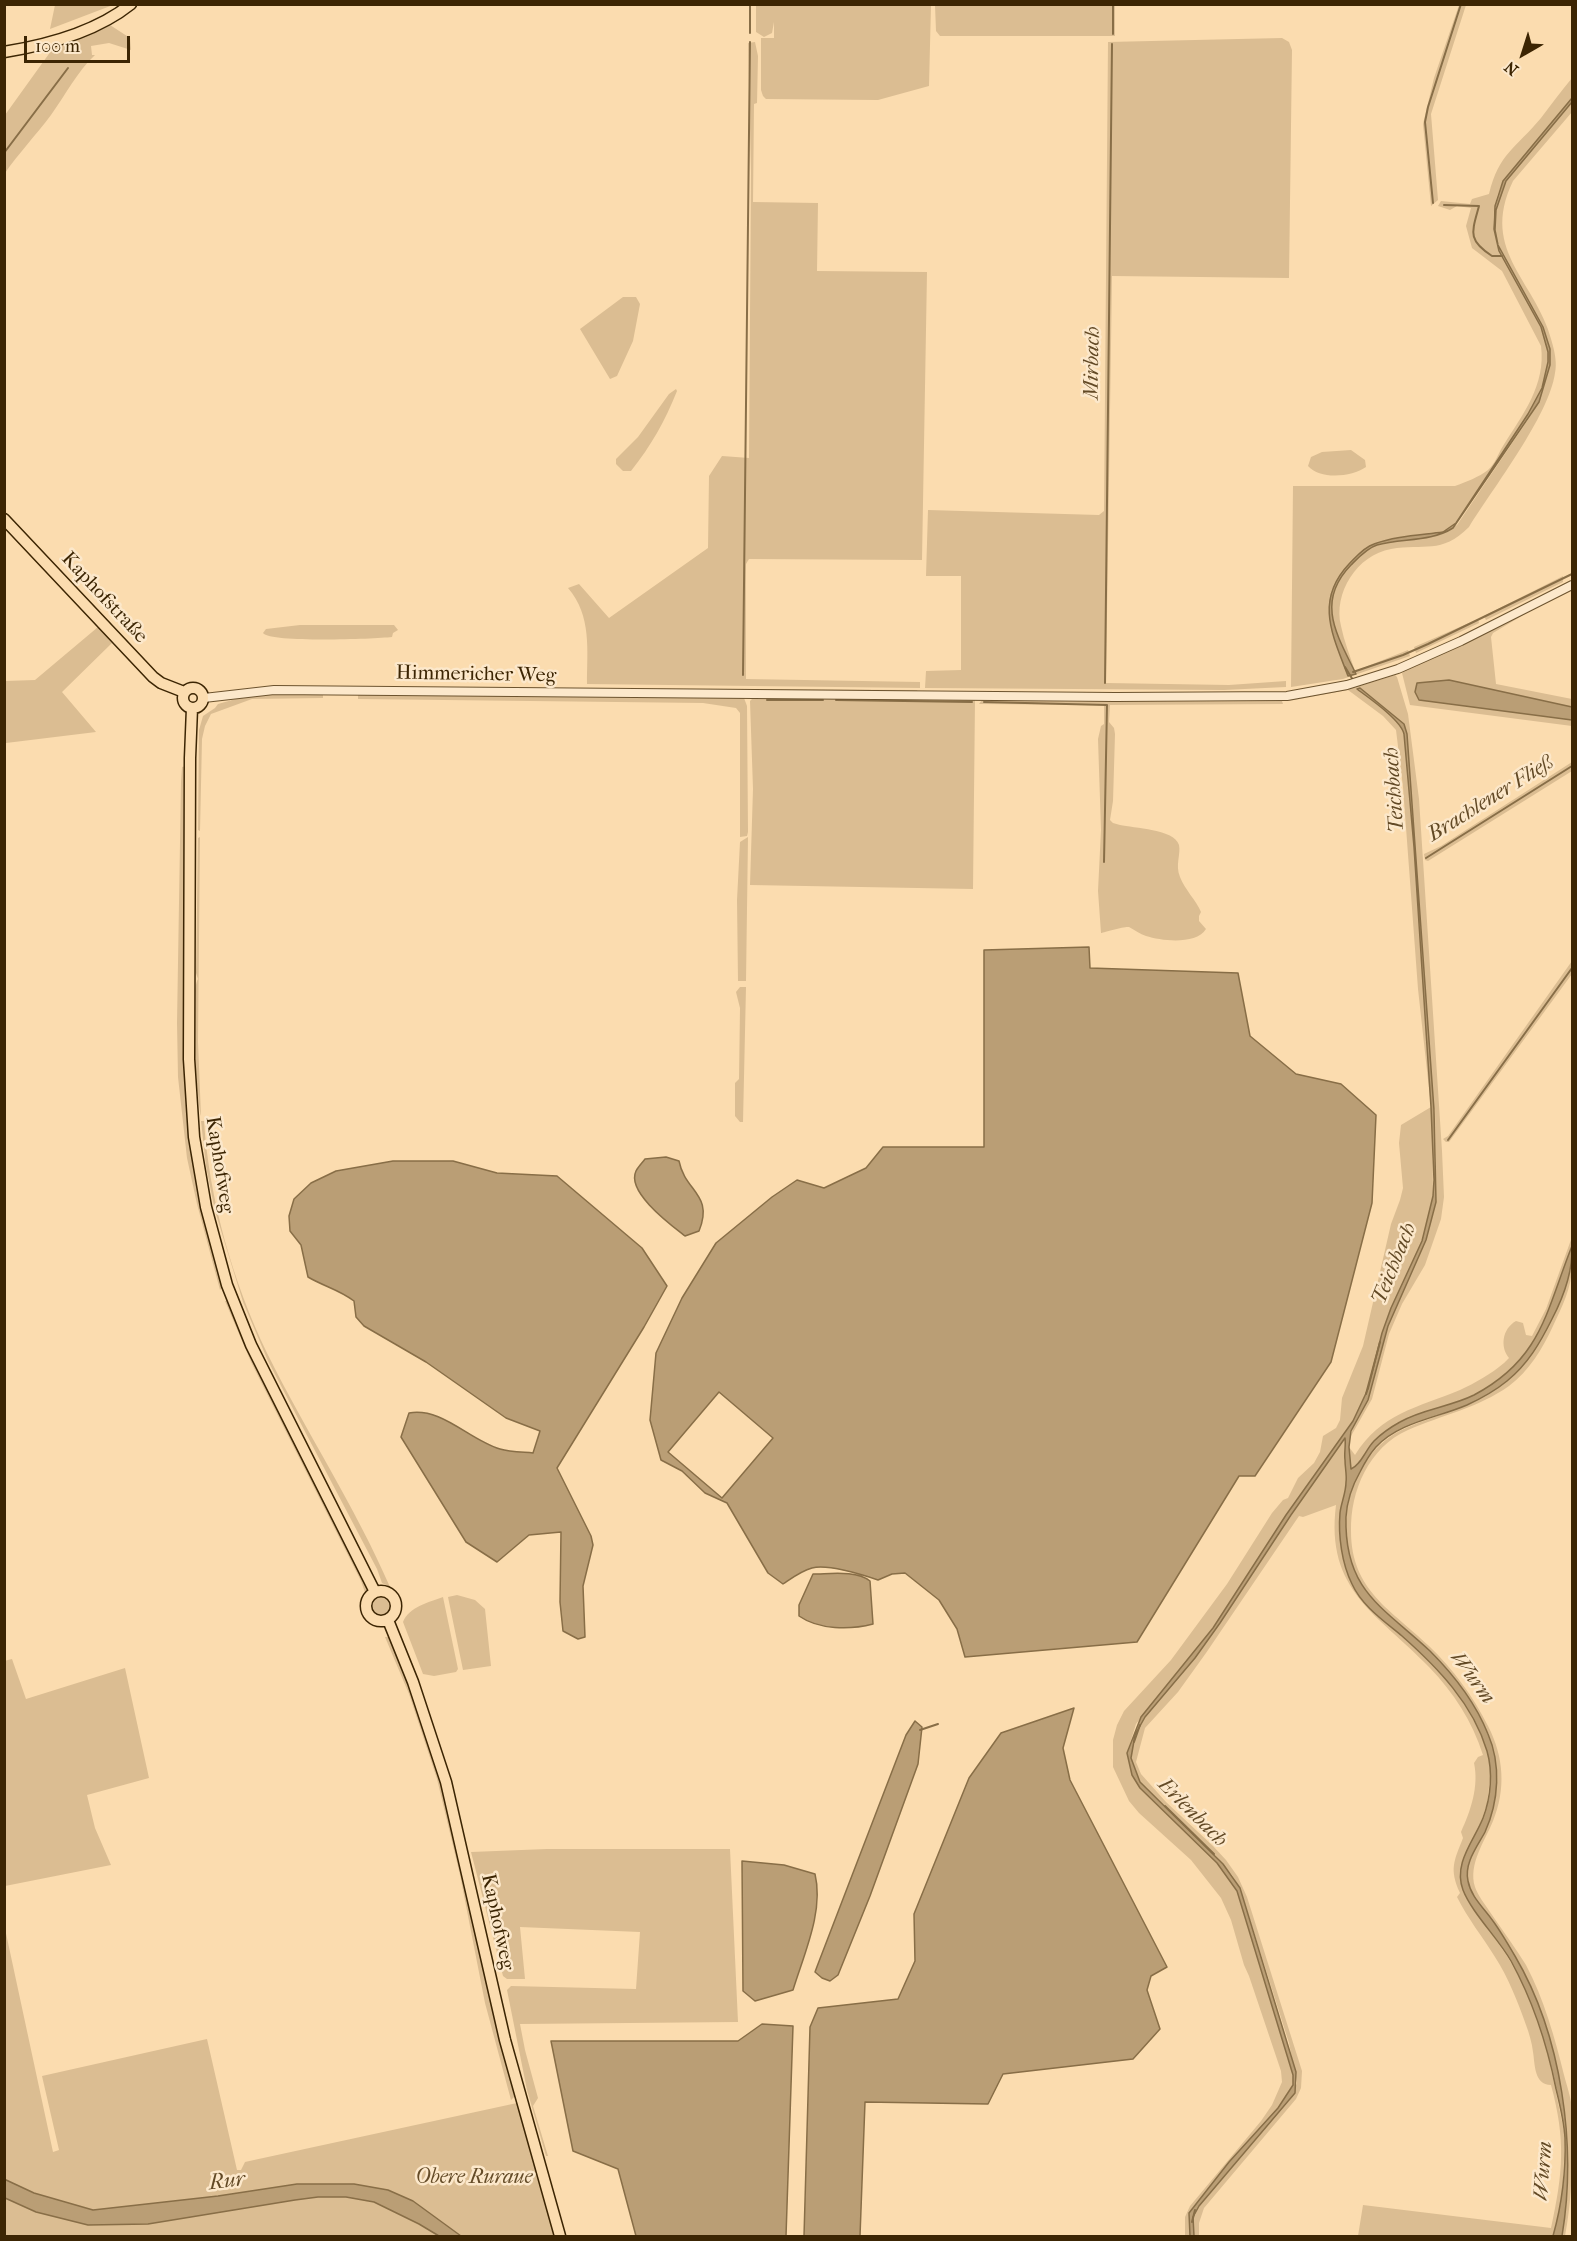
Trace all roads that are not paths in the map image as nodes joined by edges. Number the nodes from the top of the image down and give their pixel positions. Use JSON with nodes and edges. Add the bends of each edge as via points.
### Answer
{"nodes":[{"id":1,"x":131,"y":4,"type":"edge"},
{"id":2,"x":4,"y":52,"type":"edge"},
{"id":3,"x":4,"y":519,"type":"edge"},
{"id":4,"x":1572,"y":585,"type":"edge"},
{"id":5,"x":184,"y":692,"type":"junction"},
{"id":6,"x":204,"y":698,"type":"junction"},
{"id":7,"x":192,"y":708,"type":"junction"},
{"id":8,"x":375,"y":1592,"type":"junction"},
{"id":9,"x":388,"y":1620,"type":"junction"},
{"id":10,"x":560,"y":2236,"type":"edge"}],
"edges":[{"from":1,"to":2,"type":"main road","via":[[98,25],[33,47]]},
{"from":3,"to":5,"type":"main road","name":"Kaphofstraße","via":[[147,670],[161,683]]},
{"from":4,"to":6,"type":"street","name":"Himmericher Weg","via":[[1398,669],[1368,680],[1287,696],[274,690]]},
{"from":5,"to":6,"type":"main road","via":[[194,687],[201,690]]},
{"from":5,"to":7,"type":"main road","via":[[184,702]]},
{"from":6,"to":7,"type":"main road","via":[[200,706]]},
{"from":7,"to":8,"type":"main road","name":"Kaphofweg","via":[[189,1059],[194,1137],[206,1207],[227,1285],[251,1345]]},
{"from":8,"to":9,"type":"main road","name":"Kaphofweg","via":[[388,1592],[395,1598],[396,1611]]},
{"from":8,"to":9,"type":"main road","via":[[366,1602],[367,1611],[375,1620]]},
{"from":9,"to":10,"type":"main road","name":"Kaphofweg","via":[[446,1782],[505,2040]]}]}
